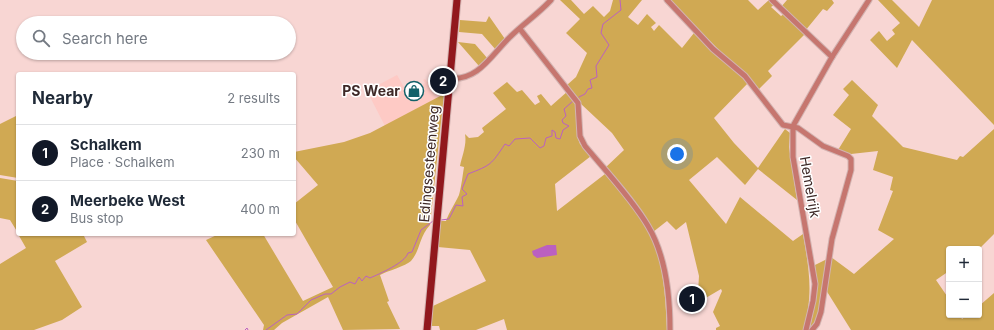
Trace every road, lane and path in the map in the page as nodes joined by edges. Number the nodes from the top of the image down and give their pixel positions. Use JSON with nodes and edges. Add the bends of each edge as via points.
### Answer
{"nodes":[{"id":1,"x":457,"y":0,"type":"edge"},
{"id":2,"x":551,"y":0,"type":"edge"},
{"id":3,"x":667,"y":0,"type":"edge"},
{"id":4,"x":772,"y":0,"type":"edge"},
{"id":5,"x":869,"y":0,"type":"edge"},
{"id":6,"x":520,"y":29,"type":"junction"},
{"id":7,"x":832,"y":57,"type":"junction"},
{"id":8,"x":449,"y":78,"type":"junction"},
{"id":9,"x":793,"y":126,"type":"junction"},
{"id":10,"x":427,"y":330,"type":"edge"},
{"id":11,"x":670,"y":330,"type":"edge"},
{"id":12,"x":806,"y":330,"type":"edge"},
{"id":13,"x":812,"y":330,"type":"edge"}],
"edges":[{"from":1,"to":8,"type":"main road","name":"Edingsesteenweg"},
{"from":2,"to":6,"type":"street"},
{"from":3,"to":9,"type":"street","via":[[713,49],[745,76],[776,118],[787,127]]},
{"from":4,"to":7,"type":"street"},
{"from":5,"to":7,"type":"street","name":"Hemelrijk"},
{"from":6,"to":8,"type":"street","via":[[509,37],[486,64],[460,80]]},
{"from":6,"to":11,"type":"street","via":[[578,102],[580,136],[585,146],[649,226],[665,273]]},
{"from":7,"to":9,"type":"street","name":"Hemelrijk"},
{"from":8,"to":10,"type":"main road","name":"Edingsesteenweg"},
{"from":9,"to":12,"type":"street","name":"Hemelrijk","via":[[793,157],[815,284],[814,301]]},
{"from":9,"to":13,"type":"street","via":[[823,146],[848,156],[852,161],[832,239],[821,312]]}]}
